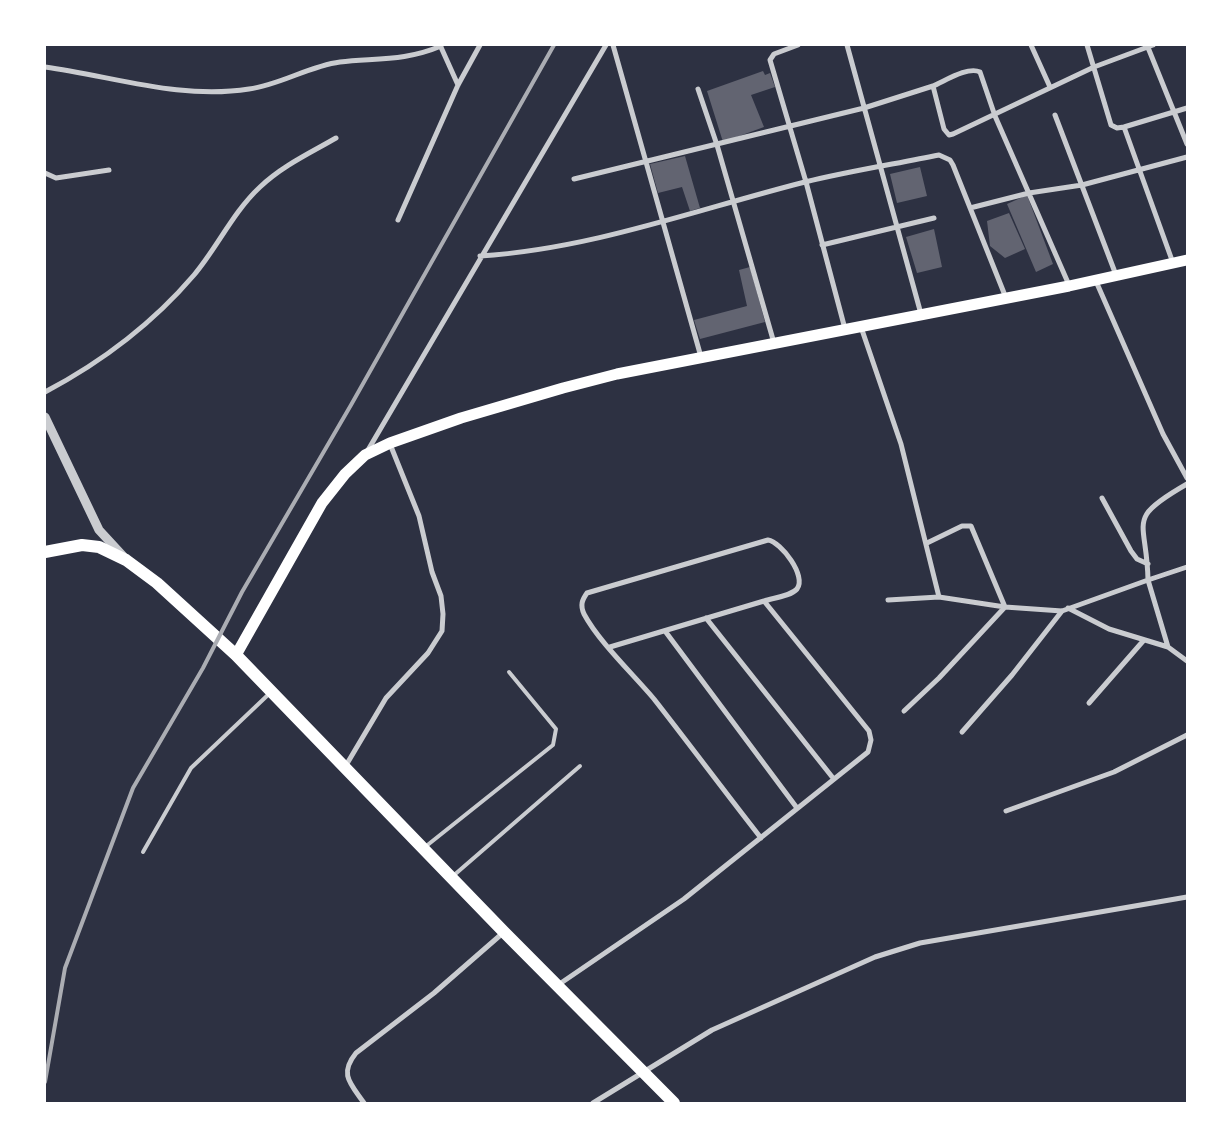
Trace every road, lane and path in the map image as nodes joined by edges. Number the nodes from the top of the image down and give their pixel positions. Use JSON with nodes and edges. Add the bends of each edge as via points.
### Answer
{"nodes":[{"id":1,"x":480,"y":45,"type":"edge"},
{"id":2,"x":606,"y":45,"type":"edge"},
{"id":3,"x":613,"y":45,"type":"edge"},
{"id":4,"x":798,"y":45,"type":"edge"},
{"id":5,"x":847,"y":45,"type":"edge"},
{"id":6,"x":1031,"y":45,"type":"edge"},
{"id":7,"x":1087,"y":45,"type":"edge"},
{"id":8,"x":440,"y":46,"type":"edge"},
{"id":9,"x":1149,"y":46,"type":"edge"},
{"id":10,"x":45,"y":67,"type":"edge"},
{"id":11,"x":1094,"y":67,"type":"junction"},
{"id":12,"x":458,"y":85,"type":"junction"},
{"id":13,"x":933,"y":86,"type":"junction"},
{"id":14,"x":1050,"y":87,"type":"junction"},
{"id":15,"x":698,"y":90,"type":"dead end"},
{"id":16,"x":864,"y":108,"type":"junction"},
{"id":17,"x":1187,"y":108,"type":"edge"},
{"id":18,"x":1175,"y":113,"type":"junction"},
{"id":19,"x":1056,"y":115,"type":"dead end"},
{"id":20,"x":995,"y":116,"type":"junction"},
{"id":21,"x":790,"y":125,"type":"junction"},
{"id":22,"x":1124,"y":127,"type":"junction"},
{"id":23,"x":336,"y":138,"type":"dead end"},
{"id":24,"x":1187,"y":144,"type":"edge"},
{"id":25,"x":717,"y":145,"type":"junction"},
{"id":26,"x":1187,"y":157,"type":"edge"},
{"id":27,"x":646,"y":162,"type":"junction"},
{"id":28,"x":880,"y":166,"type":"junction"},
{"id":29,"x":108,"y":170,"type":"dead end"},
{"id":30,"x":1139,"y":170,"type":"junction"},
{"id":31,"x":45,"y":173,"type":"edge"},
{"id":32,"x":574,"y":179,"type":"dead end"},
{"id":33,"x":806,"y":182,"type":"junction"},
{"id":34,"x":1082,"y":185,"type":"junction"},
{"id":35,"x":1029,"y":193,"type":"junction"},
{"id":36,"x":734,"y":202,"type":"junction"},
{"id":37,"x":970,"y":208,"type":"junction"},
{"id":38,"x":934,"y":218,"type":"dead end"},
{"id":39,"x":398,"y":220,"type":"dead end"},
{"id":40,"x":663,"y":222,"type":"junction"},
{"id":41,"x":898,"y":229,"type":"junction"},
{"id":42,"x":822,"y":245,"type":"junction"},
{"id":43,"x":480,"y":256,"type":"junction"},
{"id":44,"x":1187,"y":260,"type":"edge"},
{"id":45,"x":1173,"y":263,"type":"junction"},
{"id":46,"x":1116,"y":275,"type":"junction"},
{"id":47,"x":1094,"y":279,"type":"junction"},
{"id":48,"x":1069,"y":286,"type":"junction"},
{"id":49,"x":1006,"y":298,"type":"junction"},
{"id":50,"x":922,"y":315,"type":"junction"},
{"id":51,"x":861,"y":326,"type":"junction"},
{"id":52,"x":845,"y":330,"type":"junction"},
{"id":53,"x":774,"y":344,"type":"junction"},
{"id":54,"x":701,"y":358,"type":"junction"},
{"id":55,"x":45,"y":392,"type":"edge"},
{"id":56,"x":45,"y":417,"type":"edge"},
{"id":57,"x":390,"y":443,"type":"junction"},
{"id":58,"x":365,"y":455,"type":"junction"},
{"id":59,"x":1187,"y":478,"type":"edge"},
{"id":60,"x":1187,"y":484,"type":"edge"},
{"id":61,"x":1102,"y":498,"type":"dead end"},
{"id":62,"x":926,"y":543,"type":"junction"},
{"id":63,"x":45,"y":552,"type":"edge"},
{"id":64,"x":126,"y":560,"type":"junction"},
{"id":65,"x":1148,"y":564,"type":"junction"},
{"id":66,"x":1187,"y":567,"type":"edge"},
{"id":67,"x":1148,"y":580,"type":"junction"},
{"id":68,"x":940,"y":597,"type":"junction"},
{"id":69,"x":888,"y":600,"type":"dead end"},
{"id":70,"x":764,"y":601,"type":"junction"},
{"id":71,"x":1005,"y":607,"type":"junction"},
{"id":72,"x":1068,"y":608,"type":"junction"},
{"id":73,"x":1062,"y":611,"type":"junction"},
{"id":74,"x":706,"y":618,"type":"junction"},
{"id":75,"x":665,"y":631,"type":"junction"},
{"id":76,"x":1144,"y":640,"type":"junction"},
{"id":77,"x":610,"y":647,"type":"junction"},
{"id":78,"x":1168,"y":647,"type":"junction"},
{"id":79,"x":236,"y":655,"type":"junction"},
{"id":80,"x":1187,"y":661,"type":"edge"},
{"id":81,"x":509,"y":672,"type":"dead end"},
{"id":82,"x":272,"y":691,"type":"junction"},
{"id":83,"x":1088,"y":703,"type":"dead end"},
{"id":84,"x":904,"y":711,"type":"dead end"},
{"id":85,"x":962,"y":732,"type":"dead end"},
{"id":86,"x":1187,"y":735,"type":"edge"},
{"id":87,"x":580,"y":766,"type":"dead end"},
{"id":88,"x":344,"y":767,"type":"junction"},
{"id":89,"x":833,"y":778,"type":"junction"},
{"id":90,"x":797,"y":808,"type":"junction"},
{"id":91,"x":1006,"y":812,"type":"dead end"},
{"id":92,"x":761,"y":838,"type":"junction"},
{"id":93,"x":423,"y":848,"type":"junction"},
{"id":94,"x":143,"y":852,"type":"dead end"},
{"id":95,"x":452,"y":878,"type":"junction"},
{"id":96,"x":1187,"y":897,"type":"edge"},
{"id":97,"x":504,"y":932,"type":"junction"},
{"id":98,"x":558,"y":985,"type":"junction"},
{"id":99,"x":644,"y":1073,"type":"junction"},
{"id":100,"x":364,"y":1103,"type":"edge"},
{"id":101,"x":593,"y":1103,"type":"edge"},
{"id":102,"x":674,"y":1103,"type":"edge"}],
"edges":[{"from":1,"to":12,"type":"street"},
{"from":2,"to":43,"type":"street"},
{"from":3,"to":27,"type":"street"},
{"from":4,"to":21,"type":"street","via":[[774,54],[770,60]]},
{"from":5,"to":16,"type":"street"},
{"from":6,"to":14,"type":"street"},
{"from":7,"to":11,"type":"street"},
{"from":8,"to":10,"type":"street","via":[[404,58],[338,62],[250,89],[221,92],[148,87]]},
{"from":8,"to":12,"type":"street"},
{"from":9,"to":11,"type":"street"},
{"from":9,"to":18,"type":"street"},
{"from":11,"to":14,"type":"street"},
{"from":11,"to":22,"type":"street","via":[[1108,120],[1117,128]]},
{"from":12,"to":39,"type":"street"},
{"from":13,"to":16,"type":"street"},
{"from":13,"to":20,"type":"street","via":[[976,70],[983,79]]},
{"from":13,"to":20,"type":"street","via":[[944,129],[949,135]]},
{"from":14,"to":20,"type":"street"},
{"from":15,"to":25,"type":"street"},
{"from":16,"to":21,"type":"street"},
{"from":16,"to":28,"type":"street"},
{"from":17,"to":18,"type":"street"},
{"from":18,"to":22,"type":"street"},
{"from":18,"to":24,"type":"street"},
{"from":19,"to":34,"type":"street"},
{"from":20,"to":35,"type":"street"},
{"from":21,"to":25,"type":"street"},
{"from":21,"to":33,"type":"street"},
{"from":22,"to":30,"type":"street"},
{"from":23,"to":55,"type":"street","via":[[284,167],[259,188],[194,275],[155,314],[94,364]]},
{"from":25,"to":27,"type":"street"},
{"from":25,"to":36,"type":"street"},
{"from":26,"to":30,"type":"street"},
{"from":27,"to":32,"type":"street"},
{"from":27,"to":40,"type":"street"},
{"from":28,"to":33,"type":"street"},
{"from":28,"to":37,"type":"street","via":[[939,155],[945,157],[953,164]]},
{"from":28,"to":41,"type":"street"},
{"from":29,"to":31,"type":"street","via":[[56,178]]},
{"from":30,"to":34,"type":"street"},
{"from":30,"to":45,"type":"street"},
{"from":33,"to":36,"type":"street"},
{"from":33,"to":42,"type":"street"},
{"from":34,"to":35,"type":"street"},
{"from":34,"to":46,"type":"street"},
{"from":35,"to":37,"type":"street"},
{"from":35,"to":48,"type":"street"},
{"from":36,"to":40,"type":"street"},
{"from":36,"to":53,"type":"street"},
{"from":37,"to":49,"type":"street"},
{"from":38,"to":41,"type":"street"},
{"from":40,"to":43,"type":"street","via":[[527,253]]},
{"from":40,"to":54,"type":"street"},
{"from":41,"to":42,"type":"street"},
{"from":41,"to":50,"type":"street"},
{"from":42,"to":52,"type":"street"},
{"from":43,"to":58,"type":"street"},
{"from":44,"to":45,"type":"main road"},
{"from":45,"to":46,"type":"main road"},
{"from":46,"to":47,"type":"main road"},
{"from":47,"to":48,"type":"main road"},
{"from":47,"to":59,"type":"street","via":[[1163,434]]},
{"from":48,"to":49,"type":"main road"},
{"from":49,"to":50,"type":"main road"},
{"from":50,"to":51,"type":"main road"},
{"from":51,"to":52,"type":"main road"},
{"from":51,"to":62,"type":"street","via":[[901,444]]},
{"from":52,"to":53,"type":"main road"},
{"from":53,"to":54,"type":"main road"},
{"from":54,"to":57,"type":"main road","via":[[563,388]]},
{"from":56,"to":64,"type":"street","via":[[99,530]]},
{"from":57,"to":58,"type":"main road"},
{"from":57,"to":88,"type":"street","via":[[419,516],[441,596],[442,631],[428,653],[386,698]]},
{"from":58,"to":79,"type":"main road","via":[[322,503]]},
{"from":60,"to":65,"type":"street","via":[[1149,509],[1142,528]]},
{"from":61,"to":65,"type":"street","via":[[1131,551],[1137,559]]},
{"from":62,"to":68,"type":"street"},
{"from":62,"to":71,"type":"street","via":[[962,526],[971,526]]},
{"from":63,"to":64,"type":"highway","via":[[91,546]]},
{"from":64,"to":79,"type":"highway","via":[[157,583]]},
{"from":65,"to":67,"type":"street"},
{"from":66,"to":67,"type":"street"},
{"from":67,"to":72,"type":"street"},
{"from":67,"to":78,"type":"street"},
{"from":68,"to":69,"type":"street"},
{"from":68,"to":71,"type":"street"},
{"from":70,"to":74,"type":"street"},
{"from":70,"to":77,"type":"street","via":[[794,592],[800,583],[800,575],[779,544],[768,540],[587,593],[582,599],[584,614]]},
{"from":70,"to":89,"type":"street","via":[[869,731],[872,740],[868,752]]},
{"from":71,"to":73,"type":"street"},
{"from":71,"to":84,"type":"street"},
{"from":72,"to":73,"type":"street"},
{"from":72,"to":76,"type":"street","via":[[1109,629]]},
{"from":73,"to":85,"type":"street"},
{"from":74,"to":75,"type":"street"},
{"from":74,"to":89,"type":"street"},
{"from":75,"to":77,"type":"street"},
{"from":75,"to":90,"type":"street"},
{"from":76,"to":78,"type":"street"},
{"from":76,"to":83,"type":"street"},
{"from":77,"to":92,"type":"street"},
{"from":78,"to":80,"type":"street"},
{"from":79,"to":82,"type":"highway"},
{"from":81,"to":93,"type":"lane","via":[[556,729],[553,745]]},
{"from":82,"to":88,"type":"highway"},
{"from":82,"to":94,"type":"lane","via":[[192,768]]},
{"from":86,"to":91,"type":"street","via":[[1114,772]]},
{"from":87,"to":95,"type":"lane"},
{"from":88,"to":93,"type":"highway"},
{"from":89,"to":90,"type":"street"},
{"from":90,"to":92,"type":"street"},
{"from":92,"to":98,"type":"street","via":[[684,899]]},
{"from":93,"to":95,"type":"highway"},
{"from":95,"to":97,"type":"highway"},
{"from":96,"to":99,"type":"street","via":[[920,943],[876,958],[712,1030]]},
{"from":97,"to":98,"type":"highway"},
{"from":97,"to":100,"type":"street","via":[[434,993],[356,1053],[346,1073]]},
{"from":98,"to":99,"type":"highway"},
{"from":99,"to":101,"type":"street"},
{"from":99,"to":102,"type":"highway"}]}
